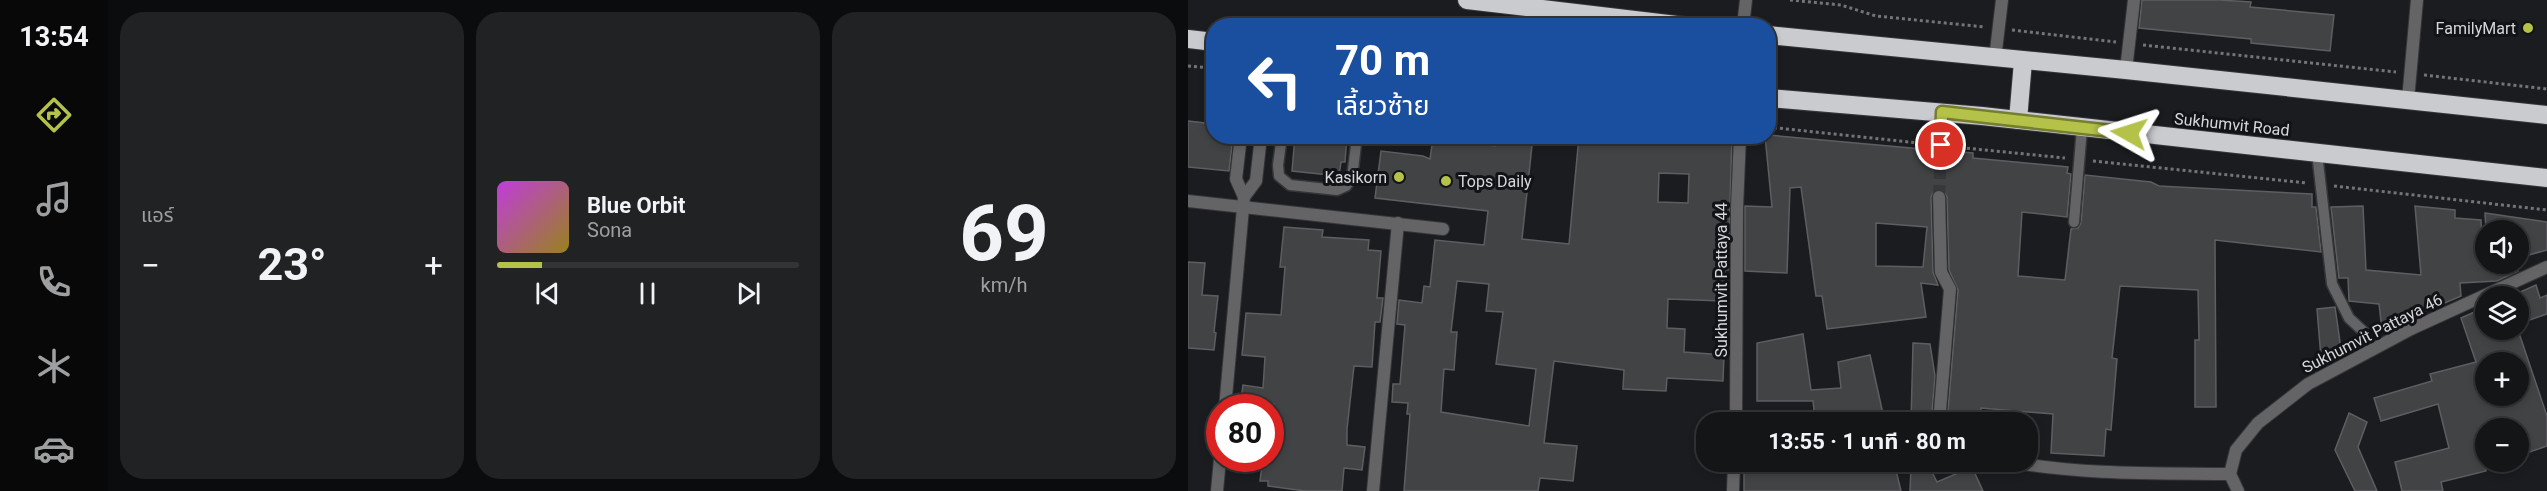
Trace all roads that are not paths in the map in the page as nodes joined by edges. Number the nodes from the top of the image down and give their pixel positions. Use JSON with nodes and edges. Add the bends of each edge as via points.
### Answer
{"nodes":[{"id":1,"x":1467,"y":0,"type":"edge"},
{"id":2,"x":1746,"y":0,"type":"edge"},
{"id":3,"x":2002,"y":0,"type":"edge"},
{"id":4,"x":2134,"y":0,"type":"edge"},
{"id":5,"x":2417,"y":0,"type":"edge"},
{"id":6,"x":1559,"y":5,"type":"edge"},
{"id":7,"x":1637,"y":18,"type":"edge"},
{"id":8,"x":1744,"y":18,"type":"edge"},
{"id":9,"x":1776,"y":36,"type":"edge"},
{"id":10,"x":1188,"y":39,"type":"edge"},
{"id":11,"x":1206,"y":41,"type":"edge"},
{"id":12,"x":1995,"y":58,"type":"junction"},
{"id":13,"x":2023,"y":61,"type":"junction"},
{"id":14,"x":2126,"y":70,"type":"junction"},
{"id":15,"x":1776,"y":99,"type":"edge"},
{"id":16,"x":2408,"y":100,"type":"junction"},
{"id":17,"x":1942,"y":112,"type":"junction"},
{"id":18,"x":2547,"y":115,"type":"edge"},
{"id":19,"x":2018,"y":120,"type":"junction"},
{"id":20,"x":2082,"y":128,"type":"junction"},
{"id":21,"x":1240,"y":144,"type":"edge"},
{"id":22,"x":1260,"y":144,"type":"edge"},
{"id":23,"x":1281,"y":144,"type":"edge"},
{"id":24,"x":1356,"y":144,"type":"edge"},
{"id":25,"x":1740,"y":144,"type":"edge"},
{"id":26,"x":1941,"y":148,"type":"tunnel mouth"},
{"id":27,"x":2317,"y":153,"type":"junction"},
{"id":28,"x":2547,"y":178,"type":"edge"},
{"id":29,"x":1939,"y":197,"type":"tunnel mouth"},
{"id":30,"x":1188,"y":201,"type":"edge"},
{"id":31,"x":1244,"y":203,"type":"junction"},
{"id":32,"x":2074,"y":222,"type":"dead end"},
{"id":33,"x":1398,"y":223,"type":"junction"},
{"id":34,"x":1443,"y":229,"type":"dead end"},
{"id":35,"x":2547,"y":267,"type":"edge"},
{"id":36,"x":2364,"y":332,"type":"dead end"},
{"id":37,"x":1225,"y":394,"type":"edge"},
{"id":38,"x":1736,"y":412,"type":"edge"},
{"id":39,"x":1940,"y":412,"type":"edge"},
{"id":40,"x":2038,"y":466,"type":"edge"},
{"id":41,"x":1219,"y":472,"type":"edge"},
{"id":42,"x":1734,"y":472,"type":"edge"},
{"id":43,"x":2230,"y":474,"type":"junction"},
{"id":44,"x":1217,"y":491,"type":"edge"},
{"id":45,"x":1373,"y":491,"type":"edge"},
{"id":46,"x":1733,"y":491,"type":"edge"},
{"id":47,"x":2238,"y":491,"type":"edge"}],
"edges":[{"from":1,"to":6,"type":"highway"},
{"from":2,"to":8,"type":"street"},
{"from":3,"to":12,"type":"street"},
{"from":4,"to":14,"type":"street"},
{"from":5,"to":16,"type":"street"},
{"from":6,"to":7,"type":"highway"},
{"from":9,"to":12,"type":"highway"},
{"from":10,"to":11,"type":"highway"},
{"from":12,"to":13,"type":"highway"},
{"from":13,"to":14,"type":"highway"},
{"from":13,"to":19,"type":"highway"},
{"from":14,"to":16,"type":"highway"},
{"from":15,"to":17,"type":"highway","name":"Sukhumvit Road"},
{"from":16,"to":18,"type":"highway"},
{"from":17,"to":19,"type":"highway","name":"Sukhumvit Road"},
{"from":17,"to":26,"type":"street"},
{"from":19,"to":20,"type":"highway","name":"Sukhumvit Road"},
{"from":20,"to":27,"type":"highway","name":"Sukhumvit Road"},
{"from":20,"to":32,"type":"lane"},
{"from":21,"to":31,"type":"street","via":[[1236,179]]},
{"from":22,"to":31,"type":"street","via":[[1256,181]]},
{"from":23,"to":24,"type":"lane","via":[[1279,177],[1290,185],[1337,190],[1352,178]]},
{"from":25,"to":38,"type":"street","name":"Sukhumvit Pattaya 44"},
{"from":27,"to":28,"type":"highway","name":"Sukhumvit Road"},
{"from":27,"to":36,"type":"lane","via":[[2331,284],[2349,318]]},
{"from":29,"to":39,"type":"street","via":[[1941,272],[1950,289]]},
{"from":30,"to":31,"type":"street"},
{"from":31,"to":33,"type":"street"},
{"from":31,"to":37,"type":"street"},
{"from":33,"to":34,"type":"street"},
{"from":33,"to":45,"type":"street"},
{"from":35,"to":43,"type":"street","name":"Sukhumvit Pattaya 46","via":[[2411,329],[2308,384],[2258,423],[2236,450]]},
{"from":40,"to":43,"type":"street","via":[[2130,473]]},
{"from":41,"to":44,"type":"street"},
{"from":42,"to":46,"type":"street"},
{"from":43,"to":47,"type":"street"}]}
